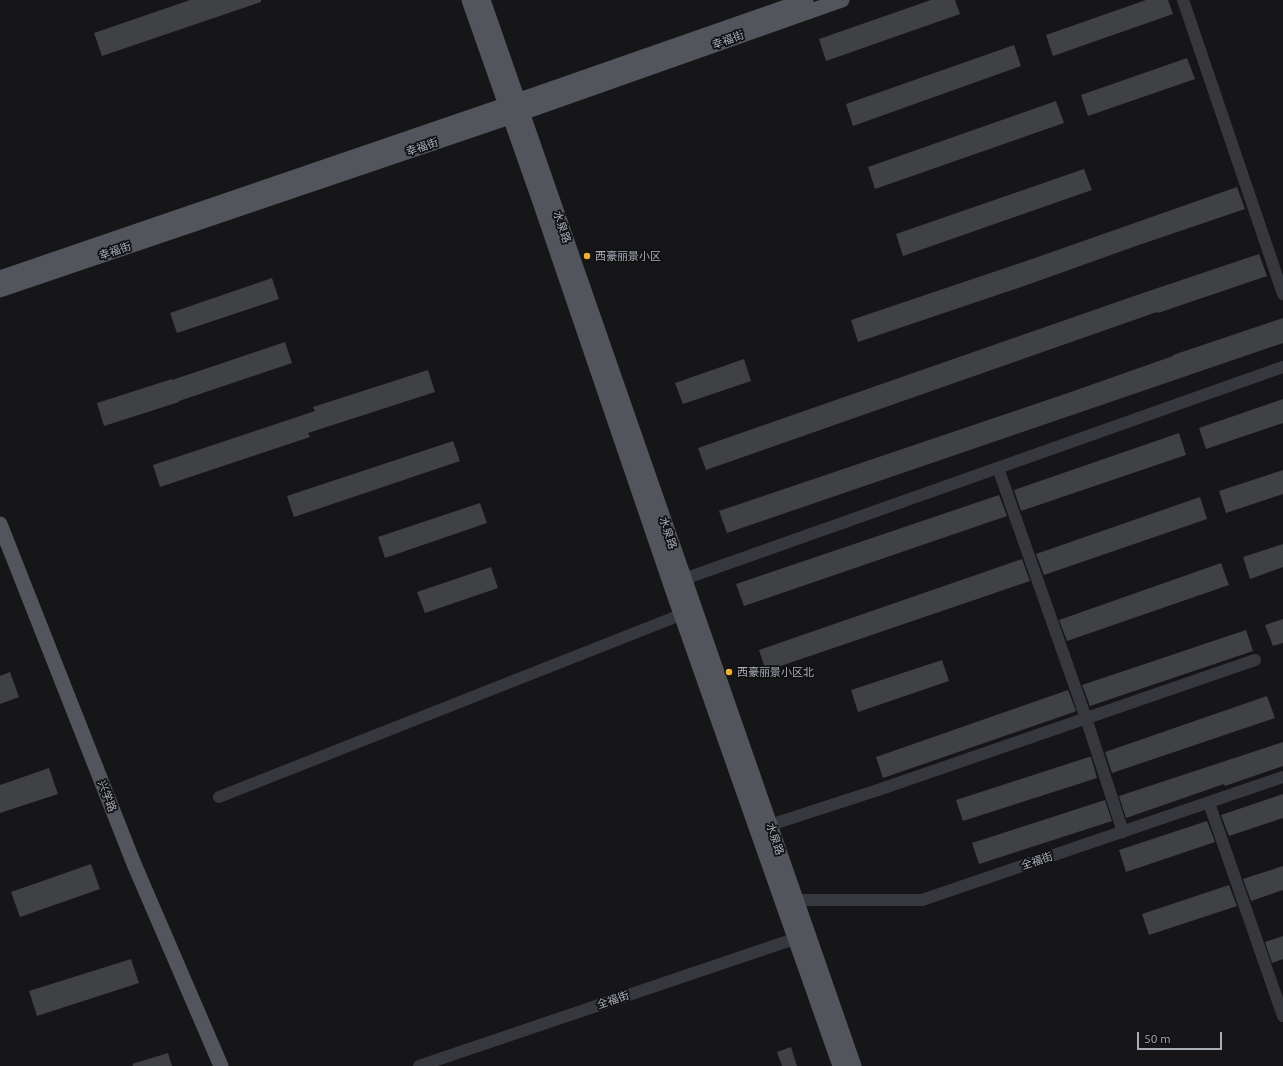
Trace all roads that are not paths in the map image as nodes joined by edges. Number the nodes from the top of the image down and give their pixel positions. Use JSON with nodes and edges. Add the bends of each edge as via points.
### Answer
{"nodes":[{"id":1,"x":468,"y":0,"type":"edge"},
{"id":2,"x":483,"y":0,"type":"edge"},
{"id":3,"x":806,"y":0,"type":"edge"},
{"id":4,"x":842,"y":0,"type":"edge"},
{"id":5,"x":1184,"y":0,"type":"edge"},
{"id":6,"x":514,"y":109,"type":"junction"},
{"id":7,"x":0,"y":278,"type":"edge"},
{"id":8,"x":0,"y":290,"type":"edge"},
{"id":9,"x":1283,"y":294,"type":"edge"},
{"id":10,"x":1283,"y":367,"type":"edge"},
{"id":11,"x":998,"y":468,"type":"junction"},
{"id":12,"x":0,"y":524,"type":"edge"},
{"id":13,"x":684,"y":579,"type":"junction"},
{"id":14,"x":688,"y":612,"type":"junction"},
{"id":15,"x":1255,"y":660,"type":"dead end"},
{"id":16,"x":1086,"y":718,"type":"junction"},
{"id":17,"x":1283,"y":777,"type":"edge"},
{"id":18,"x":219,"y":797,"type":"dead end"},
{"id":19,"x":1209,"y":803,"type":"junction"},
{"id":20,"x":770,"y":825,"type":"junction"},
{"id":21,"x":1123,"y":832,"type":"junction"},
{"id":22,"x":790,"y":903,"type":"junction"},
{"id":23,"x":802,"y":936,"type":"junction"},
{"id":24,"x":1283,"y":1016,"type":"edge"},
{"id":25,"x":221,"y":1066,"type":"edge"},
{"id":26,"x":419,"y":1066,"type":"edge"},
{"id":27,"x":840,"y":1066,"type":"edge"},
{"id":28,"x":854,"y":1066,"type":"edge"}],
"edges":[{"from":1,"to":6,"type":"main road","name":"水泉路"},
{"from":2,"to":6,"type":"main road","name":"水泉路"},
{"from":3,"to":6,"type":"main road","name":"幸福街"},
{"from":4,"to":6,"type":"main road","name":"幸福街"},
{"from":5,"to":9,"type":"street"},
{"from":6,"to":7,"type":"main road","name":"幸福街"},
{"from":6,"to":8,"type":"main road","name":"幸福街"},
{"from":6,"to":13,"type":"main road","name":"水泉路"},
{"from":6,"to":14,"type":"main road","name":"水泉路"},
{"from":10,"to":11,"type":"street"},
{"from":11,"to":13,"type":"street"},
{"from":11,"to":16,"type":"street"},
{"from":12,"to":25,"type":"main road","name":"兴学路","via":[[134,864]]},
{"from":13,"to":14,"type":"main road","name":"水泉路"},
{"from":14,"to":18,"type":"street"},
{"from":14,"to":20,"type":"main road","name":"水泉路"},
{"from":14,"to":22,"type":"main road","name":"水泉路"},
{"from":15,"to":16,"type":"street"},
{"from":16,"to":20,"type":"street"},
{"from":16,"to":21,"type":"street"},
{"from":17,"to":19,"type":"street","name":"全福街"},
{"from":19,"to":21,"type":"street","name":"全福街"},
{"from":19,"to":24,"type":"street"},
{"from":20,"to":22,"type":"main road","name":"水泉路"},
{"from":21,"to":22,"type":"street","name":"全福街","via":[[922,900]]},
{"from":22,"to":23,"type":"main road","name":"水泉路"},
{"from":23,"to":26,"type":"street","name":"全福街"},
{"from":23,"to":27,"type":"main road","name":"水泉路"},
{"from":23,"to":28,"type":"main road","name":"水泉路"}]}
